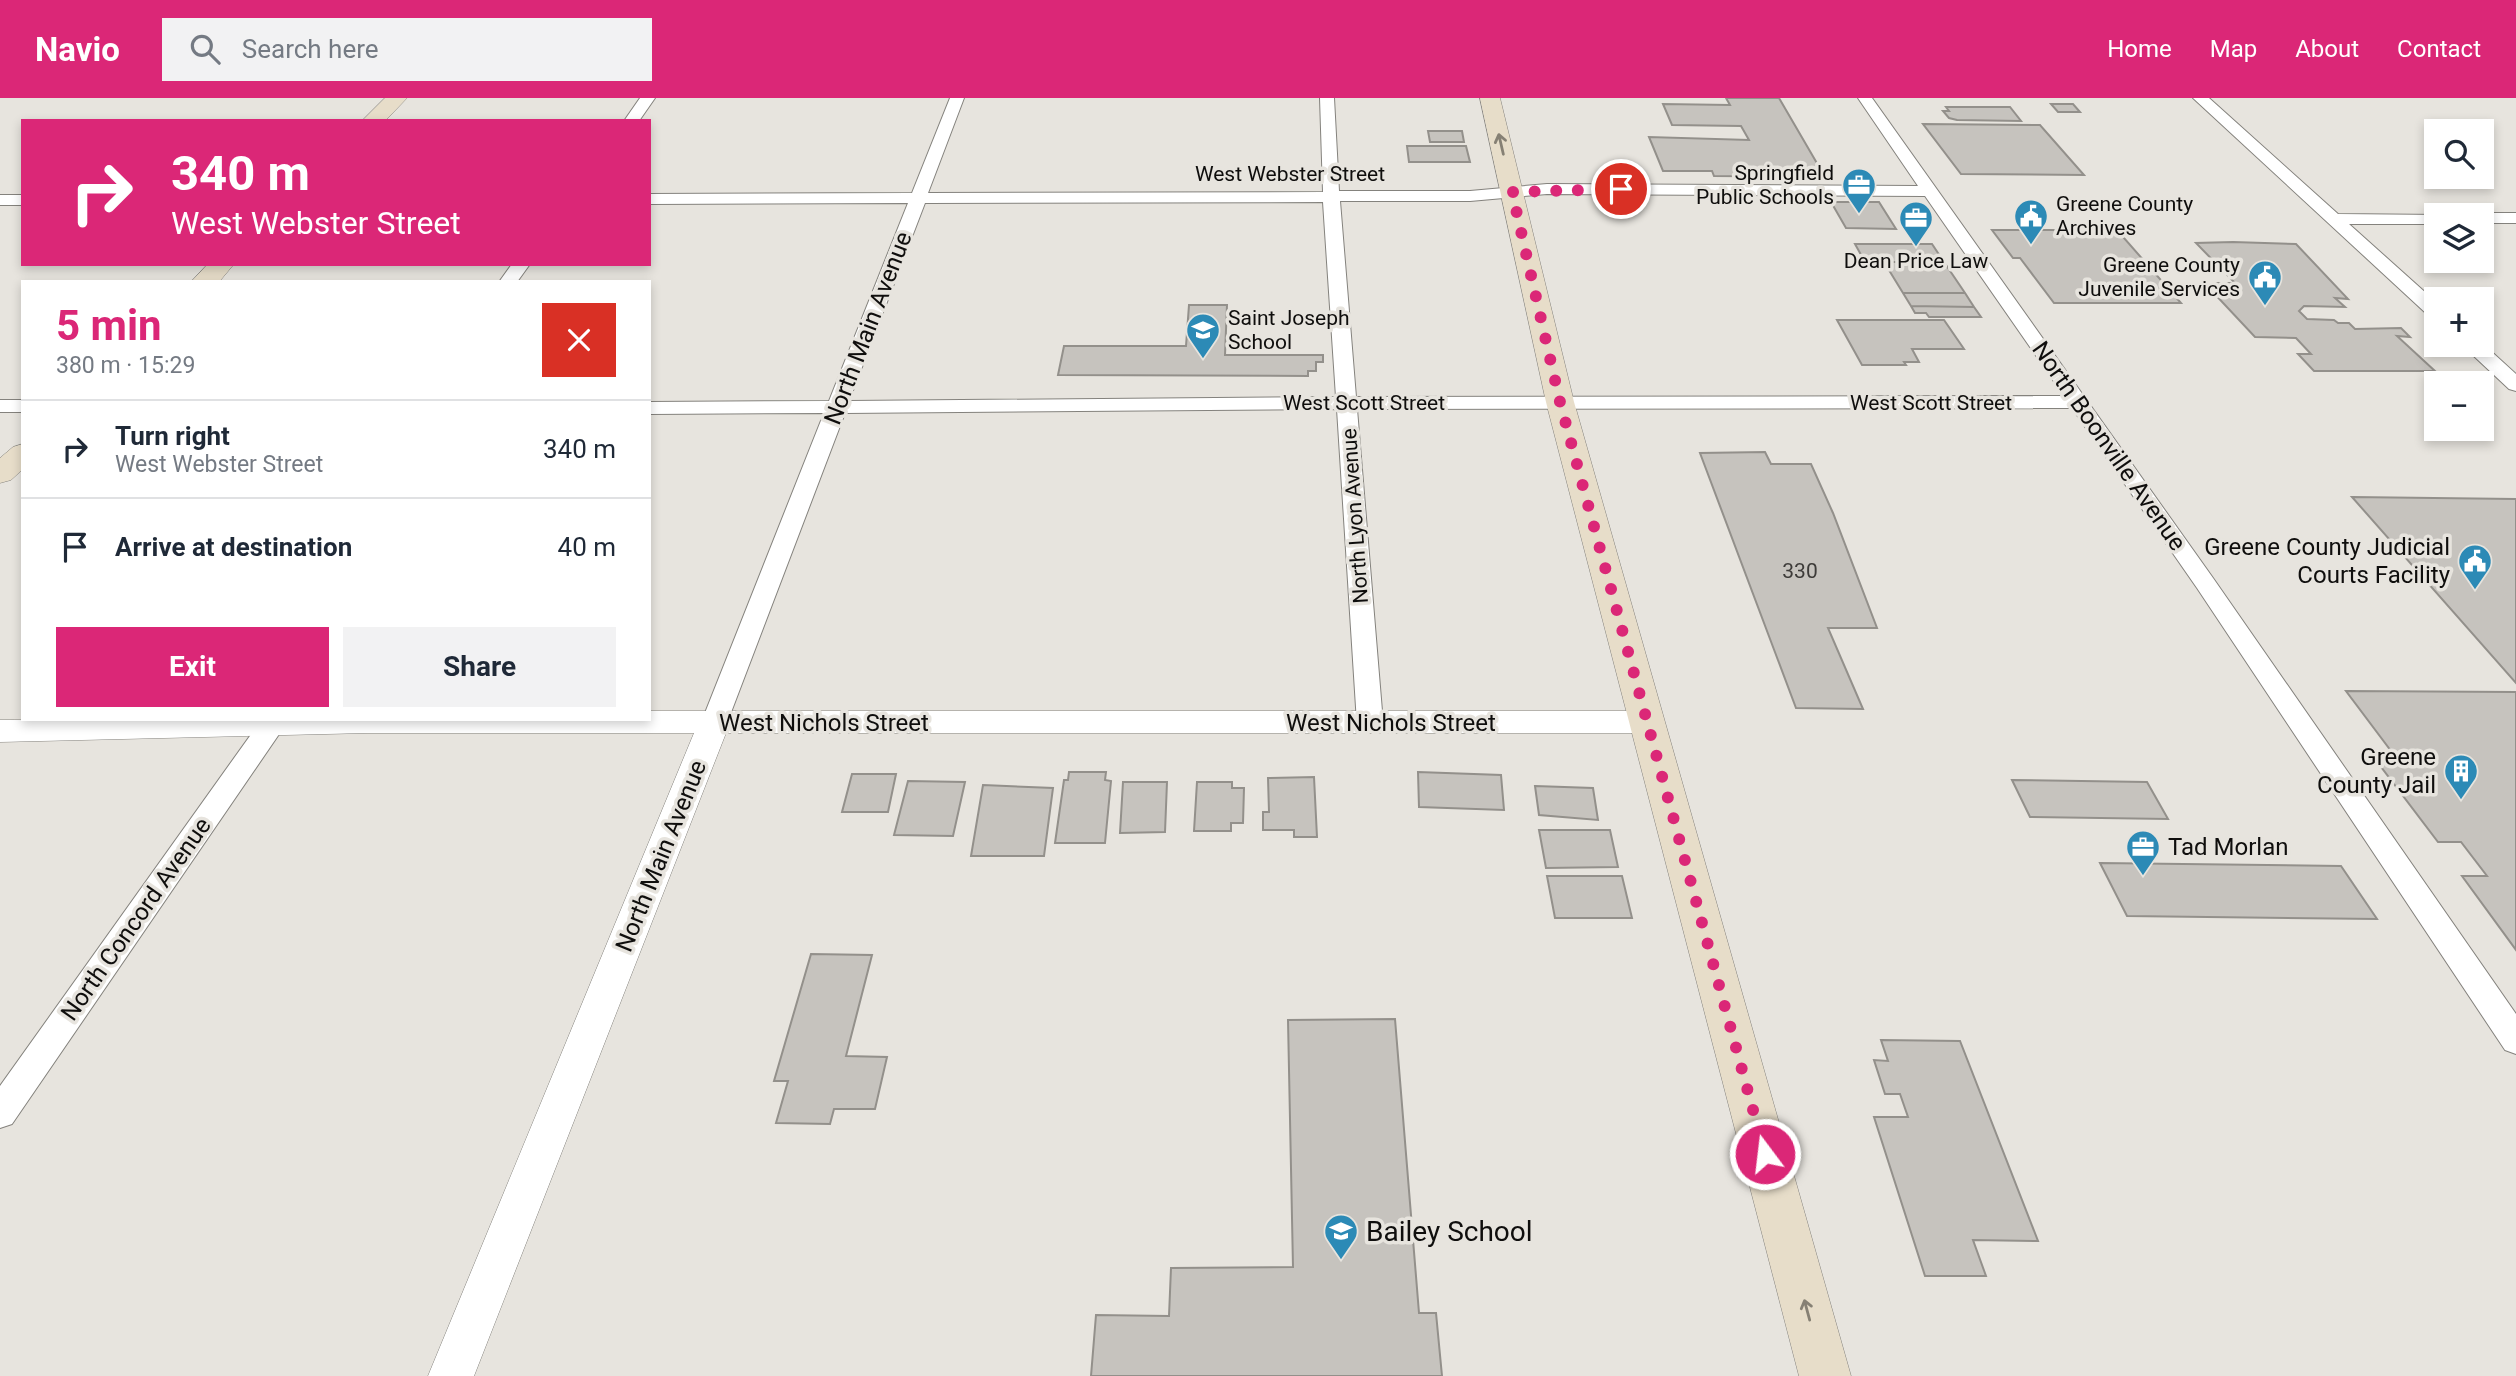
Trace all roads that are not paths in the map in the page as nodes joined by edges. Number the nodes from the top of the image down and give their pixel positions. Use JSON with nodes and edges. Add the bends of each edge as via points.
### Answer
{"nodes":[{"id":1,"x":397,"y":98,"type":"edge"},
{"id":2,"x":648,"y":98,"type":"edge"},
{"id":3,"x":957,"y":98,"type":"edge"},
{"id":4,"x":1327,"y":98,"type":"edge"},
{"id":5,"x":1490,"y":98,"type":"edge"},
{"id":6,"x":1865,"y":98,"type":"edge"},
{"id":7,"x":2200,"y":98,"type":"edge"},
{"id":8,"x":375,"y":119,"type":"edge"},
{"id":9,"x":632,"y":119,"type":"edge"},
{"id":10,"x":1930,"y":191,"type":"junction"},
{"id":11,"x":1512,"y":192,"type":"junction"},
{"id":12,"x":1331,"y":196,"type":"junction"},
{"id":13,"x":651,"y":198,"type":"edge"},
{"id":14,"x":918,"y":198,"type":"junction"},
{"id":15,"x":0,"y":200,"type":"edge"},
{"id":16,"x":21,"y":200,"type":"edge"},
{"id":17,"x":2516,"y":218,"type":"edge"},
{"id":18,"x":2332,"y":219,"type":"junction"},
{"id":19,"x":2424,"y":219,"type":"edge"},
{"id":20,"x":2494,"y":219,"type":"edge"},
{"id":21,"x":220,"y":266,"type":"edge"},
{"id":22,"x":206,"y":280,"type":"edge"},
{"id":23,"x":2424,"y":302,"type":"edge"},
{"id":24,"x":2485,"y":357,"type":"edge"},
{"id":25,"x":2516,"y":385,"type":"edge"},
{"id":26,"x":1560,"y":402,"type":"junction"},
{"id":27,"x":2078,"y":402,"type":"junction"},
{"id":28,"x":1346,"y":403,"type":"junction"},
{"id":29,"x":21,"y":406,"type":"edge"},
{"id":30,"x":0,"y":407,"type":"edge"},
{"id":31,"x":651,"y":408,"type":"edge"},
{"id":32,"x":836,"y":408,"type":"junction"},
{"id":33,"x":21,"y":455,"type":"edge"},
{"id":34,"x":0,"y":474,"type":"edge"},
{"id":35,"x":1647,"y":722,"type":"junction"},
{"id":36,"x":175,"y":723,"type":"edge"},
{"id":37,"x":714,"y":723,"type":"junction"},
{"id":38,"x":1370,"y":723,"type":"junction"},
{"id":39,"x":273,"y":724,"type":"junction"},
{"id":40,"x":0,"y":731,"type":"edge"},
{"id":41,"x":2516,"y":1040,"type":"edge"},
{"id":42,"x":0,"y":1113,"type":"edge"},
{"id":43,"x":451,"y":1376,"type":"edge"},
{"id":44,"x":1825,"y":1376,"type":"edge"}],
"edges":[{"from":1,"to":8,"type":"main road"},
{"from":2,"to":9,"type":"street"},
{"from":3,"to":14,"type":"street","name":"North Main Avenue"},
{"from":4,"to":12,"type":"street","name":"North Lyon Avenue"},
{"from":11,"to":5,"type":"main road","one_way":true},
{"from":6,"to":10,"type":"street","name":"North Boonville Avenue"},
{"from":7,"to":18,"type":"street"},
{"from":10,"to":11,"type":"street","name":"West Webster Street"},
{"from":10,"to":27,"type":"street","name":"North Boonville Avenue"},
{"from":11,"to":12,"type":"street","name":"West Webster Street"},
{"from":11,"to":26,"type":"main road"},
{"from":12,"to":14,"type":"street","name":"West Webster Street"},
{"from":12,"to":28,"type":"street","name":"North Lyon Avenue"},
{"from":13,"to":14,"type":"street","name":"West Webster Street"},
{"from":14,"to":32,"type":"street","name":"North Main Avenue"},
{"from":15,"to":16,"type":"street"},
{"from":17,"to":20,"type":"street"},
{"from":18,"to":19,"type":"street"},
{"from":18,"to":23,"type":"street"},
{"from":21,"to":22,"type":"main road"},
{"from":24,"to":25,"type":"street"},
{"from":26,"to":27,"type":"street","name":"West Scott Street"},
{"from":26,"to":28,"type":"street","name":"West Scott Street"},
{"from":26,"to":35,"type":"main road"},
{"from":27,"to":41,"type":"street","name":"North Boonville Avenue"},
{"from":28,"to":32,"type":"street","name":"West Scott Street"},
{"from":28,"to":38,"type":"street","name":"North Lyon Avenue"},
{"from":29,"to":30,"type":"street"},
{"from":31,"to":32,"type":"street","name":"West Scott Street"},
{"from":32,"to":37,"type":"street","name":"North Main Avenue"},
{"from":33,"to":34,"type":"main road"},
{"from":35,"to":38,"type":"street","name":"West Nichols Street"},
{"from":44,"to":35,"type":"main road","one_way":true},
{"from":36,"to":39,"type":"street","name":"West Nichols Street"},
{"from":36,"to":40,"type":"street","name":"West Nichols Street"},
{"from":37,"to":38,"type":"street","name":"West Nichols Street"},
{"from":37,"to":39,"type":"street","name":"West Nichols Street"},
{"from":37,"to":43,"type":"street","name":"North Main Avenue"},
{"from":39,"to":42,"type":"street","name":"North Concord Avenue"}]}
